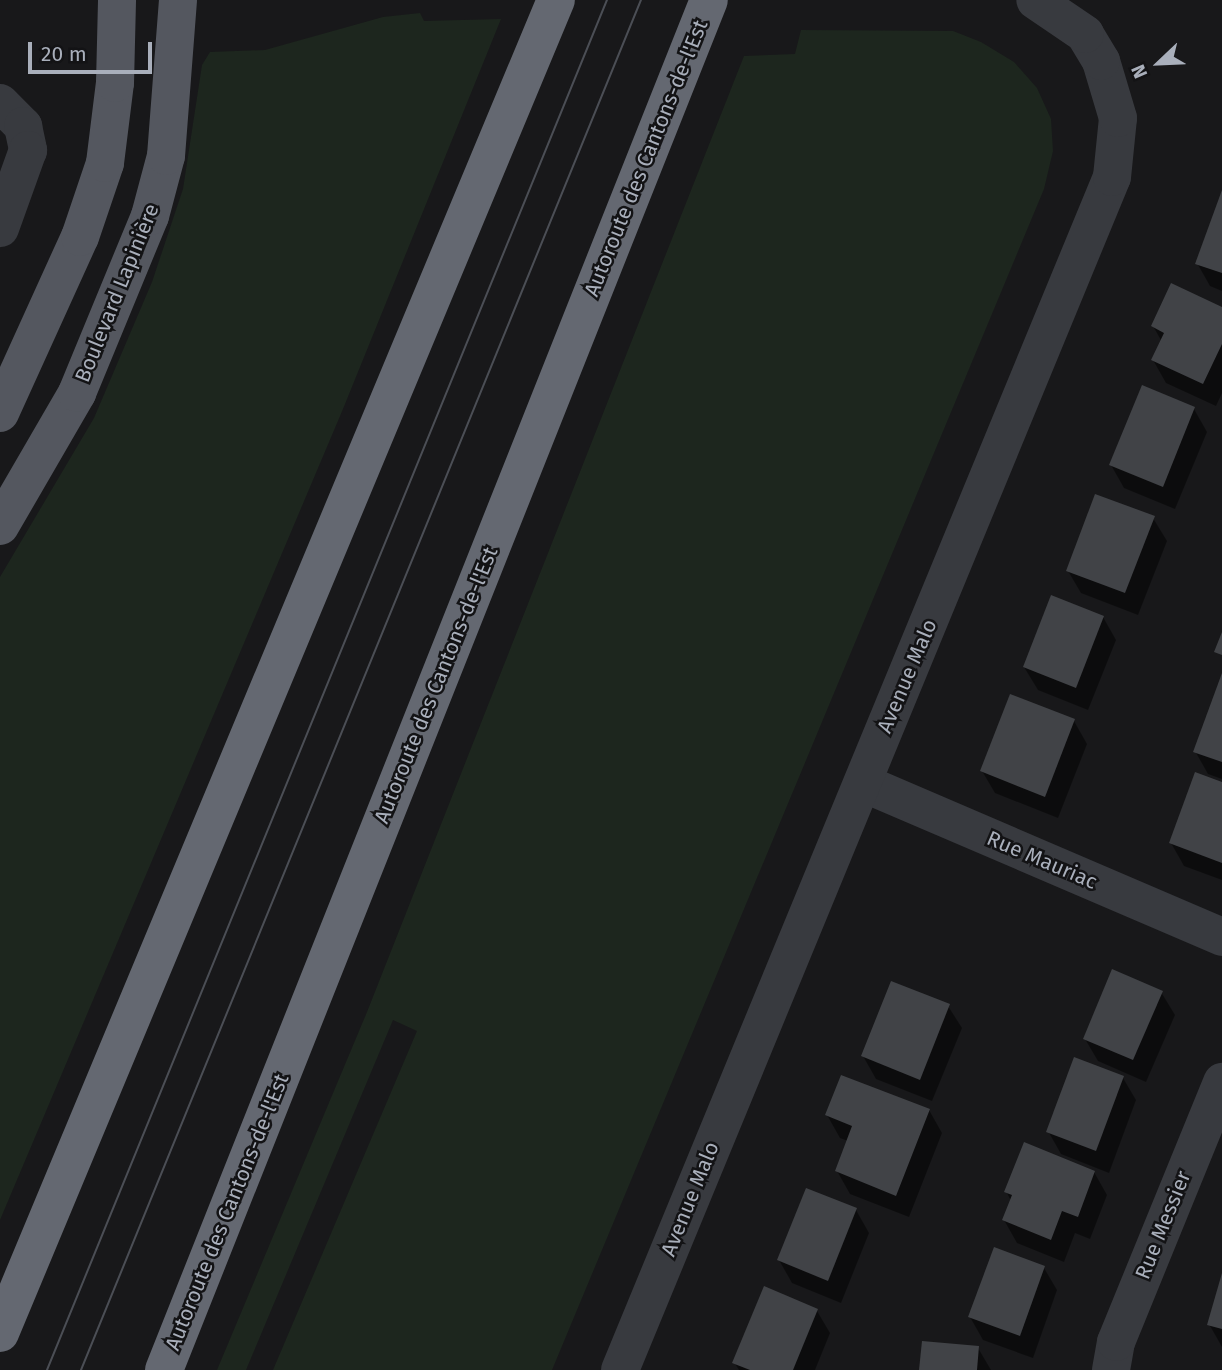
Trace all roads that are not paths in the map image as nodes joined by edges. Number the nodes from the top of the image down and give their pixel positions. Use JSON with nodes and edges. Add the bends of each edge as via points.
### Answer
{"nodes":[{"id":1,"x":117,"y":0,"type":"edge"},
{"id":2,"x":178,"y":0,"type":"edge"},
{"id":3,"x":556,"y":0,"type":"edge"},
{"id":4,"x":709,"y":0,"type":"edge"},
{"id":5,"x":1035,"y":0,"type":"edge"},
{"id":6,"x":0,"y":103,"type":"edge"},
{"id":7,"x":0,"y":228,"type":"edge"},
{"id":8,"x":0,"y":413,"type":"edge"},
{"id":9,"x":0,"y":526,"type":"edge"},
{"id":10,"x":863,"y":783,"type":"junction"},
{"id":11,"x":1222,"y":937,"type":"edge"},
{"id":12,"x":1222,"y":1082,"type":"edge"},
{"id":13,"x":0,"y":1333,"type":"edge"},
{"id":14,"x":164,"y":1370,"type":"edge"},
{"id":15,"x":620,"y":1370,"type":"edge"},
{"id":16,"x":1111,"y":1370,"type":"edge"}],
"edges":[{"from":1,"to":8,"type":"main road","via":[[112,115],[102,173],[76,246]]},
{"from":2,"to":9,"type":"main road","name":"Boulevard Lapinière","via":[[166,156],[150,216],[76,393]]},
{"from":3,"to":13,"type":"highway"},
{"from":4,"to":14,"type":"highway","name":"Autoroute des Cantons-de-l'Est"},
{"from":5,"to":10,"type":"street","name":"Avenue Malo","via":[[1062,14],[1085,34],[1101,61],[1118,118],[1112,177]]},
{"from":6,"to":7,"type":"street","via":[[23,126],[28,149]]},
{"from":10,"to":11,"type":"street","name":"Rue Mauriac"},
{"from":10,"to":15,"type":"street","name":"Avenue Malo"},
{"from":12,"to":16,"type":"street","name":"Rue Messier","via":[[1116,1342]]}]}
